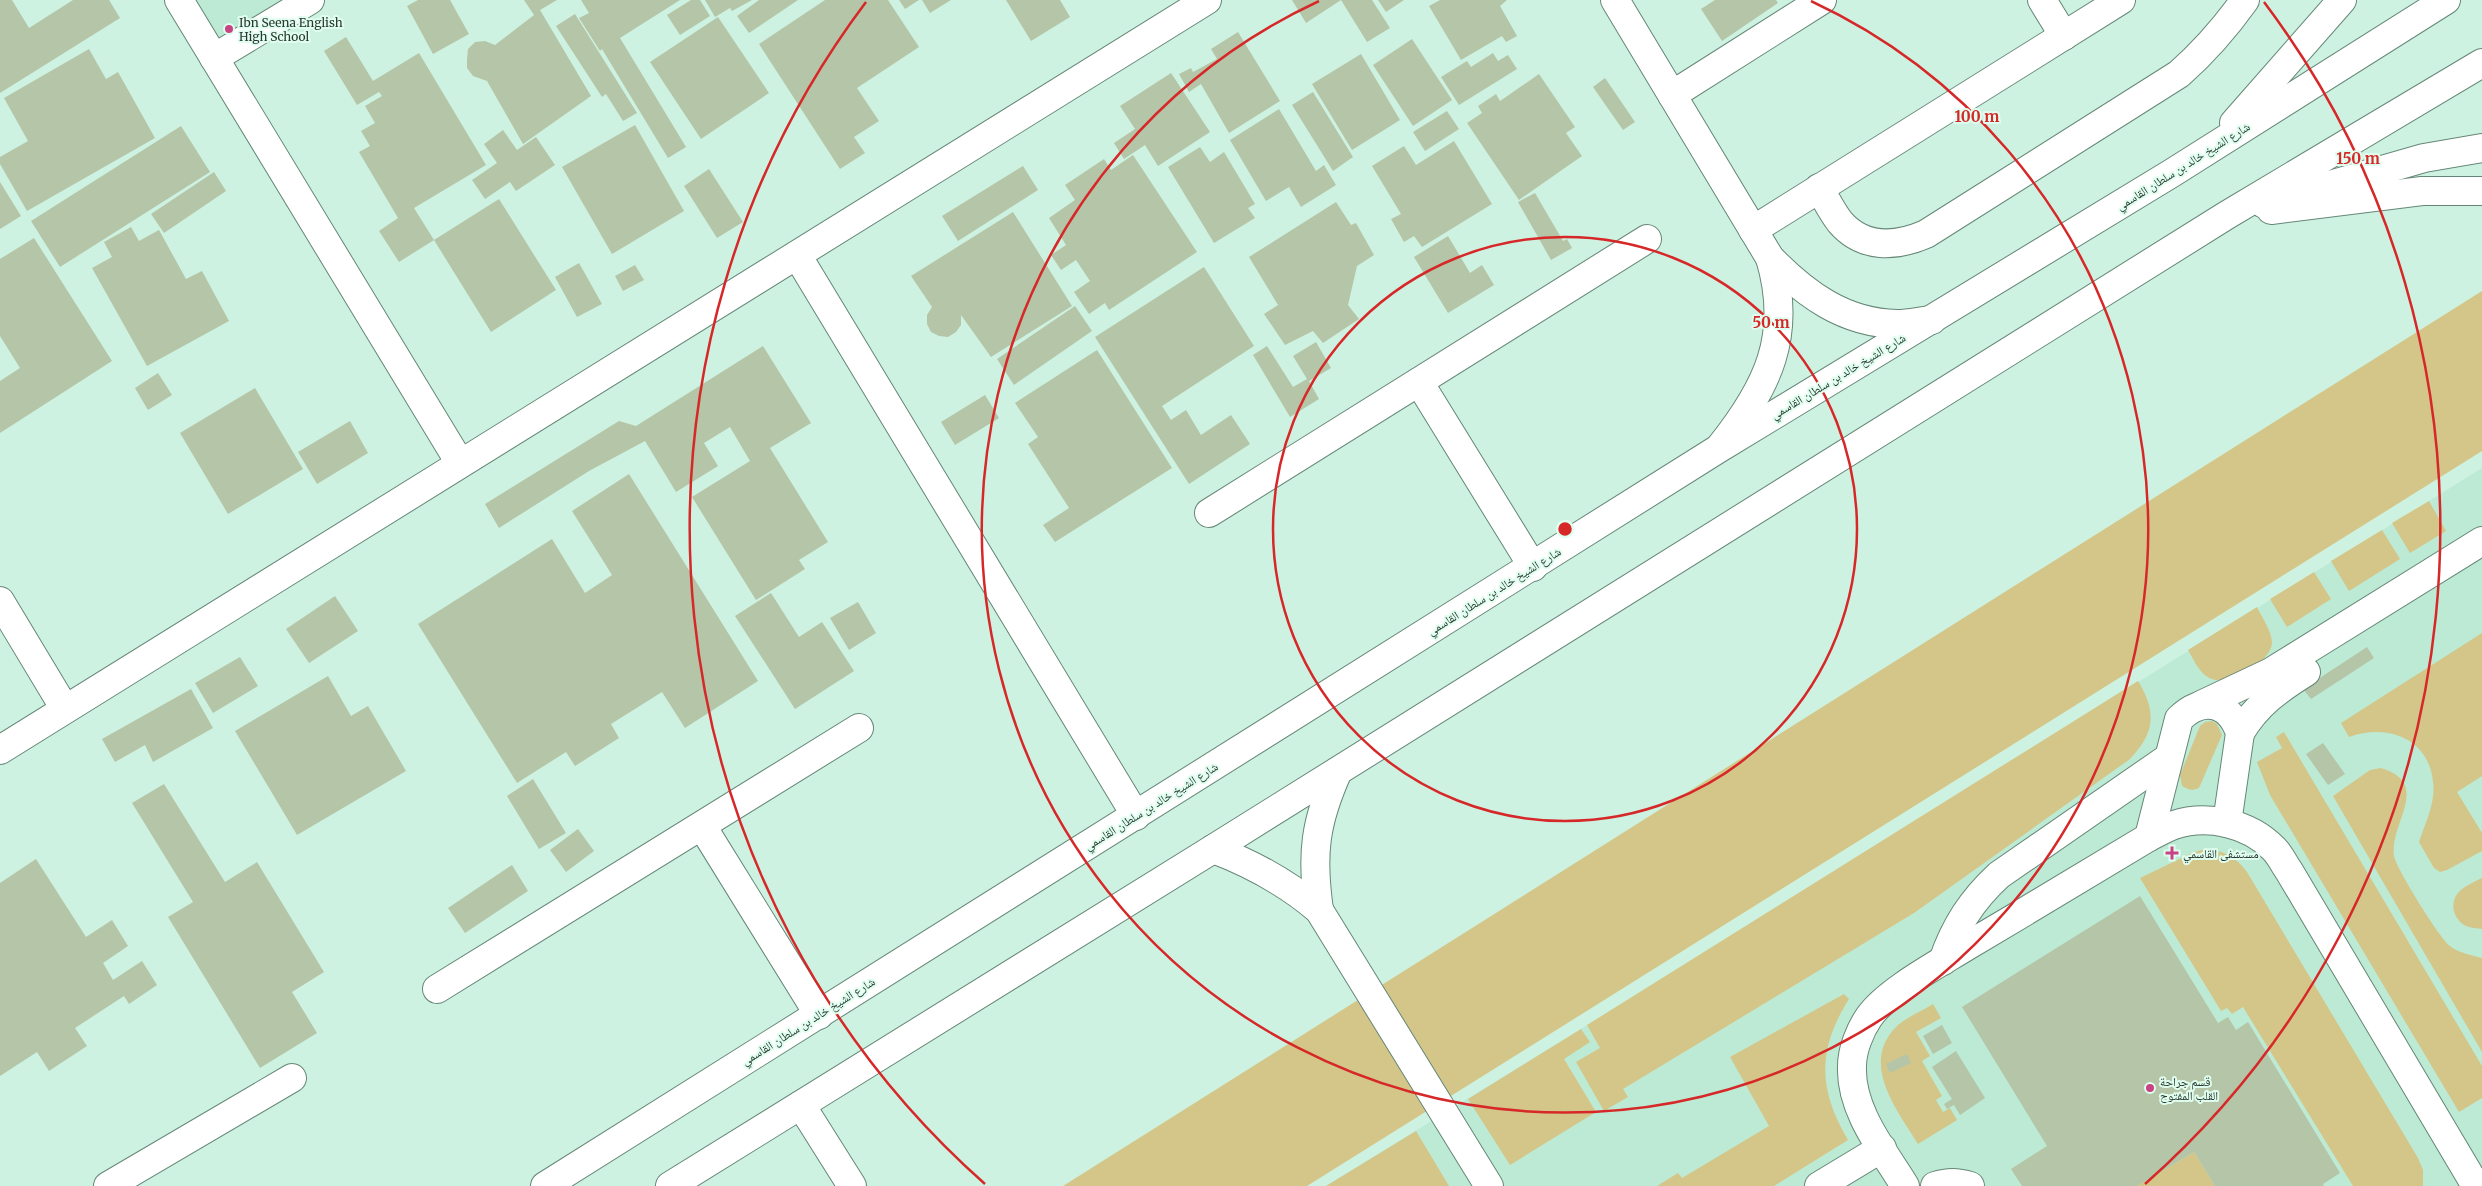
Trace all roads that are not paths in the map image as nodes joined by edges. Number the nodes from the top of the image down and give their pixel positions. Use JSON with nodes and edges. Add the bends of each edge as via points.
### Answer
{"nodes":[{"id":1,"x":179,"y":0,"type":"edge"},
{"id":2,"x":310,"y":0,"type":"edge"},
{"id":3,"x":1207,"y":0,"type":"edge"},
{"id":4,"x":1615,"y":0,"type":"edge"},
{"id":5,"x":1822,"y":0,"type":"edge"},
{"id":6,"x":2042,"y":0,"type":"edge"},
{"id":7,"x":2122,"y":0,"type":"edge"},
{"id":8,"x":2245,"y":0,"type":"edge"},
{"id":9,"x":2342,"y":0,"type":"edge"},
{"id":10,"x":2446,"y":0,"type":"edge"},
{"id":11,"x":2064,"y":36,"type":"junction"},
{"id":12,"x":214,"y":58,"type":"junction"},
{"id":13,"x":2482,"y":63,"type":"edge"},
{"id":14,"x":1672,"y":94,"type":"junction"},
{"id":15,"x":2212,"y":148,"type":"junction"},
{"id":16,"x":2482,"y":148,"type":"edge"},
{"id":17,"x":1819,"y":188,"type":"junction"},
{"id":18,"x":2482,"y":191,"type":"edge"},
{"id":19,"x":2227,"y":215,"type":"junction"},
{"id":20,"x":1753,"y":230,"type":"junction"},
{"id":21,"x":1647,"y":239,"type":"dead end"},
{"id":22,"x":797,"y":255,"type":"junction"},
{"id":23,"x":1770,"y":258,"type":"junction"},
{"id":24,"x":1932,"y":320,"type":"junction"},
{"id":25,"x":1418,"y":382,"type":"junction"},
{"id":26,"x":1718,"y":448,"type":"junction"},
{"id":27,"x":460,"y":463,"type":"junction"},
{"id":28,"x":1209,"y":513,"type":"dead end"},
{"id":29,"x":2482,"y":541,"type":"edge"},
{"id":30,"x":2482,"y":563,"type":"edge"},
{"id":31,"x":1533,"y":567,"type":"junction"},
{"id":32,"x":0,"y":601,"type":"edge"},
{"id":33,"x":2201,"y":705,"type":"junction"},
{"id":34,"x":65,"y":709,"type":"junction"},
{"id":35,"x":859,"y":728,"type":"dead end"},
{"id":36,"x":2240,"y":733,"type":"junction"},
{"id":37,"x":0,"y":750,"type":"edge"},
{"id":38,"x":2168,"y":758,"type":"junction"},
{"id":39,"x":1338,"y":770,"type":"junction"},
{"id":40,"x":1136,"y":816,"type":"junction"},
{"id":41,"x":2227,"y":823,"type":"junction"},
{"id":42,"x":702,"y":826,"type":"junction"},
{"id":43,"x":2150,"y":836,"type":"junction"},
{"id":44,"x":1213,"y":850,"type":"junction"},
{"id":45,"x":1319,"y":910,"type":"junction"},
{"id":46,"x":1943,"y":961,"type":"junction"},
{"id":47,"x":437,"y":989,"type":"dead end"},
{"id":48,"x":819,"y":1015,"type":"junction"},
{"id":49,"x":292,"y":1078,"type":"dead end"},
{"id":50,"x":801,"y":1104,"type":"junction"},
{"id":51,"x":1882,"y":1148,"type":"junction"},
{"id":52,"x":143,"y":1177,"type":"edge"},
{"id":53,"x":108,"y":1186,"type":"edge"},
{"id":54,"x":544,"y":1186,"type":"edge"},
{"id":55,"x":670,"y":1186,"type":"edge"},
{"id":56,"x":852,"y":1186,"type":"edge"},
{"id":57,"x":1489,"y":1186,"type":"edge"},
{"id":58,"x":1819,"y":1186,"type":"edge"},
{"id":59,"x":1905,"y":1186,"type":"edge"},
{"id":60,"x":1935,"y":1186,"type":"edge"},
{"id":61,"x":1970,"y":1186,"type":"edge"},
{"id":62,"x":2476,"y":1186,"type":"edge"}],
"edges":[{"from":1,"to":12,"type":"street"},
{"from":2,"to":12,"type":"street"},
{"from":3,"to":22,"type":"street"},
{"from":4,"to":14,"type":"street"},
{"from":5,"to":14,"type":"street"},
{"from":6,"to":11,"type":"street"},
{"from":7,"to":11,"type":"street"},
{"from":8,"to":17,"type":"street","via":[[2205,51],[2179,74],[1926,234],[1908,242],[1889,245],[1871,242],[1854,234],[1840,222]]},
{"from":9,"to":15,"type":"street"},
{"from":10,"to":15,"type":"street","name":"شارع الشيخ خالد بن سلطان القاسمي"},
{"from":11,"to":17,"type":"street"},
{"from":12,"to":27,"type":"street"},
{"from":13,"to":19,"type":"street"},
{"from":14,"to":20,"type":"street"},
{"from":15,"to":24,"type":"street","name":"شارع الشيخ خالد بن سلطان القاسمي"},
{"from":16,"to":19,"type":"street","via":[[2424,158]]},
{"from":17,"to":20,"type":"street"},
{"from":18,"to":19,"type":"street","via":[[2422,191]]},
{"from":19,"to":39,"type":"street"},
{"from":20,"to":23,"type":"street"},
{"from":21,"to":25,"type":"street"},
{"from":22,"to":27,"type":"street"},
{"from":22,"to":40,"type":"street"},
{"from":23,"to":24,"type":"street","via":[[1796,285],[1826,305],[1861,319],[1897,324]]},
{"from":23,"to":26,"type":"street","via":[[1779,306],[1776,346],[1764,383],[1744,417]]},
{"from":24,"to":26,"type":"street","name":"شارع الشيخ خالد بن سلطان القاسمي"},
{"from":25,"to":28,"type":"street"},
{"from":25,"to":31,"type":"street"},
{"from":26,"to":31,"type":"street","name":"شارع الشيخ خالد بن سلطان القاسمي"},
{"from":27,"to":34,"type":"street"},
{"from":29,"to":33,"type":"street","via":[[2271,672]]},
{"from":30,"to":36,"type":"street","via":[[2275,692],[2254,711]]},
{"from":31,"to":40,"type":"street","name":"شارع الشيخ خالد بن سلطان القاسمي"},
{"from":32,"to":34,"type":"street"},
{"from":33,"to":36,"type":"street","via":[[2227,710],[2236,720]]},
{"from":33,"to":38,"type":"street","via":[[2178,719]]},
{"from":34,"to":37,"type":"street"},
{"from":35,"to":42,"type":"street"},
{"from":36,"to":41,"type":"street"},
{"from":38,"to":43,"type":"street"},
{"from":38,"to":46,"type":"street","via":[[1999,875],[1964,913],[1951,936]]},
{"from":39,"to":44,"type":"street"},
{"from":39,"to":45,"type":"street","via":[[1323,803],[1316,838],[1314,874]]},
{"from":40,"to":48,"type":"street","name":"شارع الشيخ خالد بن سلطان القاسمي"},
{"from":41,"to":43,"type":"street","via":[[2200,820],[2174,825]]},
{"from":41,"to":62,"type":"street","via":[[2252,832],[2274,849],[2290,871]]},
{"from":42,"to":47,"type":"street"},
{"from":42,"to":48,"type":"street"},
{"from":43,"to":46,"type":"street"},
{"from":44,"to":45,"type":"street","via":[[1270,873]]},
{"from":44,"to":50,"type":"street"},
{"from":45,"to":57,"type":"street"},
{"from":46,"to":51,"type":"street","via":[[1888,998],[1869,1016],[1857,1040],[1852,1066],[1854,1092],[1863,1116]]},
{"from":48,"to":54,"type":"street","name":"شارع الشيخ خالد بن سلطان القاسمي"},
{"from":49,"to":52,"type":"street"},
{"from":50,"to":55,"type":"street"},
{"from":50,"to":56,"type":"street"},
{"from":51,"to":58,"type":"street"},
{"from":51,"to":59,"type":"street"},
{"from":52,"to":53,"type":"street"},
{"from":60,"to":61,"type":"street","via":[[1946,1182]]}]}
